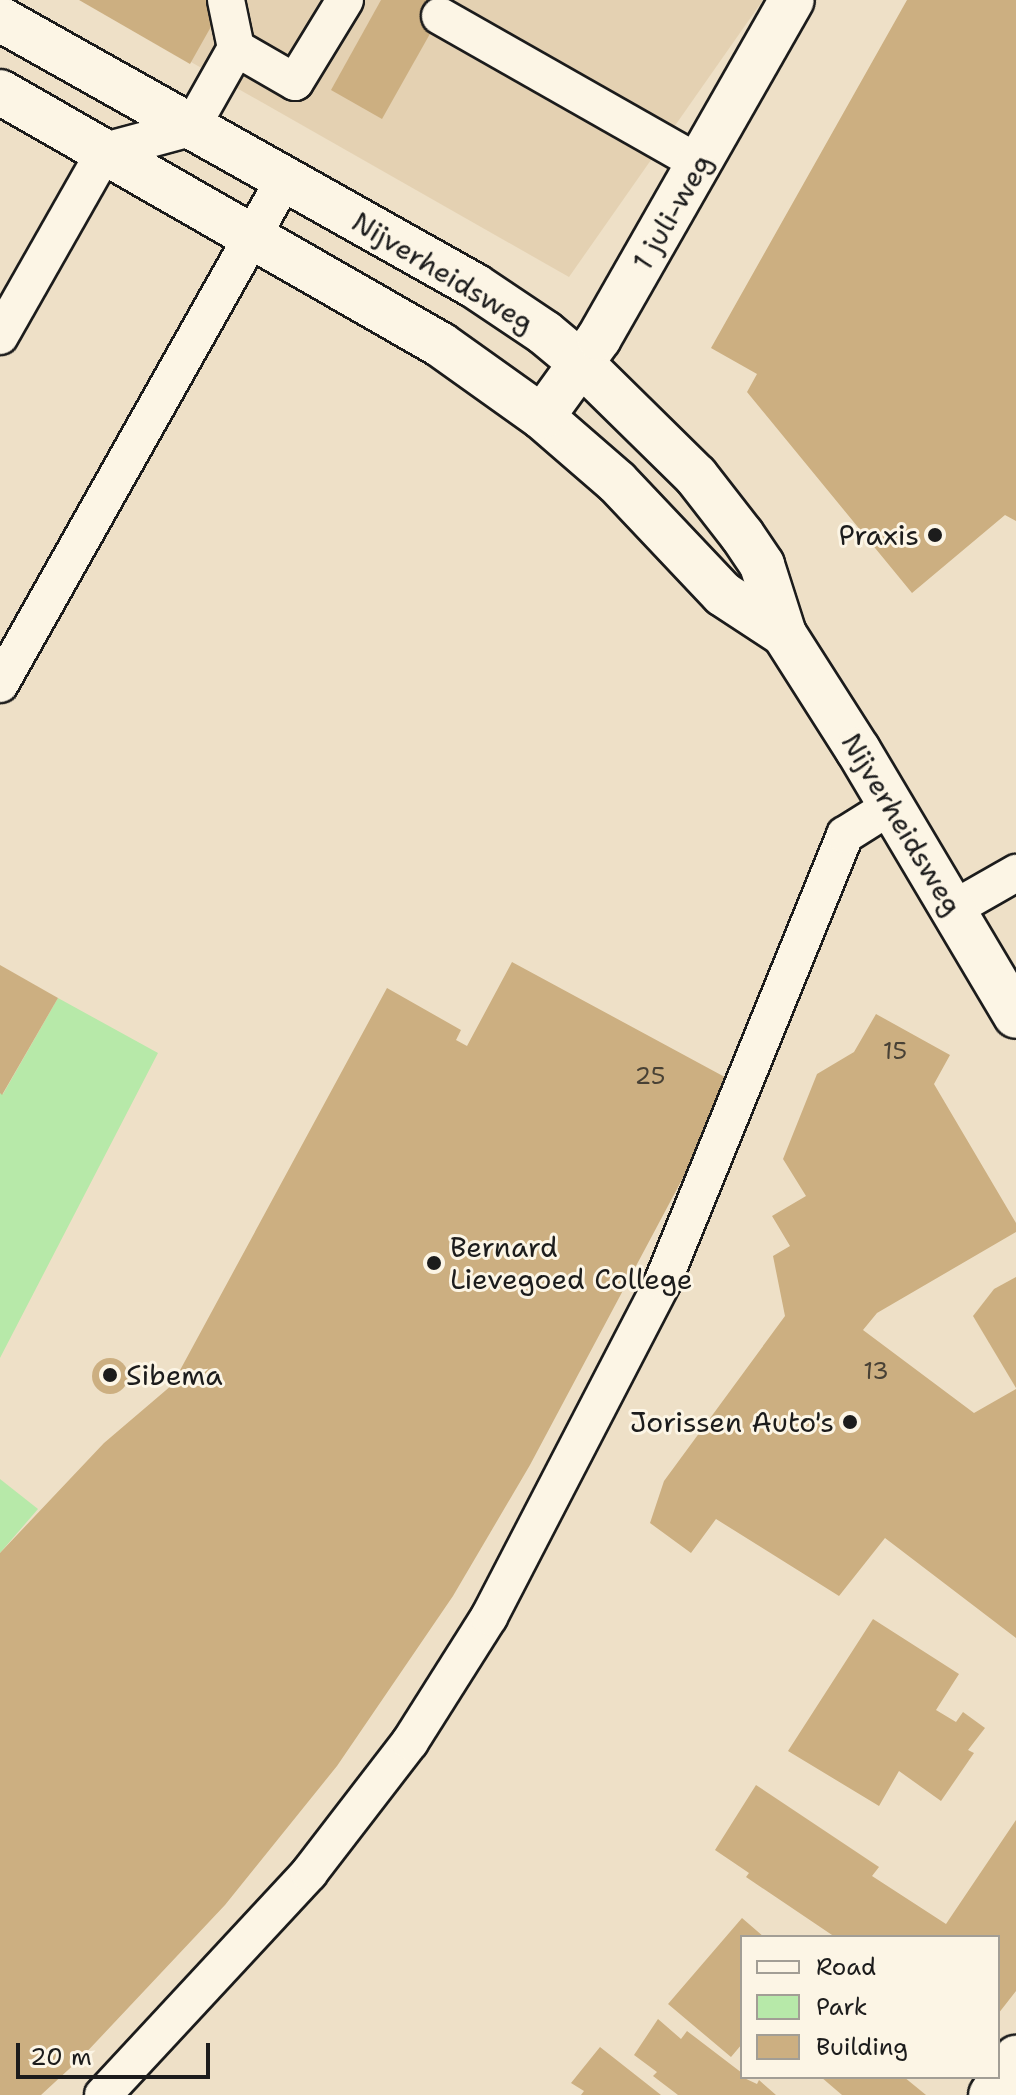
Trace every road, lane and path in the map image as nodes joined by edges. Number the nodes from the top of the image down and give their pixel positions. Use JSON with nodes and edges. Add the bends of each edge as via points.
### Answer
{"nodes":[{"id":1,"x":226,"y":0,"type":"edge"},
{"id":2,"x":345,"y":0,"type":"edge"},
{"id":3,"x":792,"y":0,"type":"edge"},
{"id":4,"x":440,"y":16,"type":"dead end"},
{"id":5,"x":0,"y":19,"type":"edge"},
{"id":6,"x":236,"y":48,"type":"junction"},
{"id":7,"x":0,"y":92,"type":"edge"},
{"id":8,"x":191,"y":128,"type":"junction"},
{"id":9,"x":105,"y":151,"type":"junction"},
{"id":10,"x":700,"y":164,"type":"junction"},
{"id":11,"x":284,"y":180,"type":"junction"},
{"id":12,"x":252,"y":235,"type":"junction"},
{"id":13,"x":0,"y":336,"type":"edge"},
{"id":14,"x":581,"y":363,"type":"junction"},
{"id":15,"x":542,"y":417,"type":"junction"},
{"id":16,"x":784,"y":634,"type":"junction"},
{"id":17,"x":6,"y":673,"type":"edge"},
{"id":18,"x":891,"y":806,"type":"junction"},
{"id":19,"x":1016,"y":873,"type":"edge"},
{"id":20,"x":953,"y":909,"type":"junction"},
{"id":21,"x":1016,"y":1016,"type":"edge"},
{"id":22,"x":1016,"y":2058,"type":"edge"},
{"id":23,"x":103,"y":2095,"type":"edge"},
{"id":24,"x":991,"y":2095,"type":"edge"}],
"edges":[{"from":1,"to":6,"type":"lane"},
{"from":2,"to":6,"type":"lane","via":[[295,82]]},
{"from":3,"to":10,"type":"street","name":"1 juli-weg"},
{"from":4,"to":10,"type":"lane"},
{"from":5,"to":8,"type":"street","name":"Nijverheidsweg"},
{"from":6,"to":8,"type":"lane"},
{"from":7,"to":9,"type":"street","name":"Nijverheidsweg"},
{"from":8,"to":9,"type":"lane"},
{"from":8,"to":11,"type":"street","name":"Nijverheidsweg"},
{"from":9,"to":12,"type":"street","name":"Nijverheidsweg"},
{"from":9,"to":13,"type":"lane"},
{"from":10,"to":14,"type":"street","name":"1 juli-weg"},
{"from":11,"to":12,"type":"lane"},
{"from":11,"to":14,"type":"street","name":"Nijverheidsweg","via":[[475,286]]},
{"from":12,"to":15,"type":"street","name":"Nijverheidsweg","via":[[441,345]]},
{"from":12,"to":17,"type":"lane"},
{"from":14,"to":15,"type":"street","name":"1 juli-weg"},
{"from":14,"to":16,"type":"street","name":"Nijverheidsweg","via":[[696,476],[742,535],[762,565]]},
{"from":15,"to":16,"type":"street","name":"Nijverheidsweg","via":[[617,482],[723,594]]},
{"from":16,"to":18,"type":"street","name":"Nijverheidsweg"},
{"from":18,"to":20,"type":"street","name":"Nijverheidsweg"},
{"from":18,"to":23,"type":"lane","via":[[845,835],[663,1281],[489,1617],[410,1742],[309,1873]]},
{"from":19,"to":20,"type":"lane"},
{"from":20,"to":21,"type":"street","name":"Nijverheidsweg"},
{"from":22,"to":24,"type":"street"}]}
